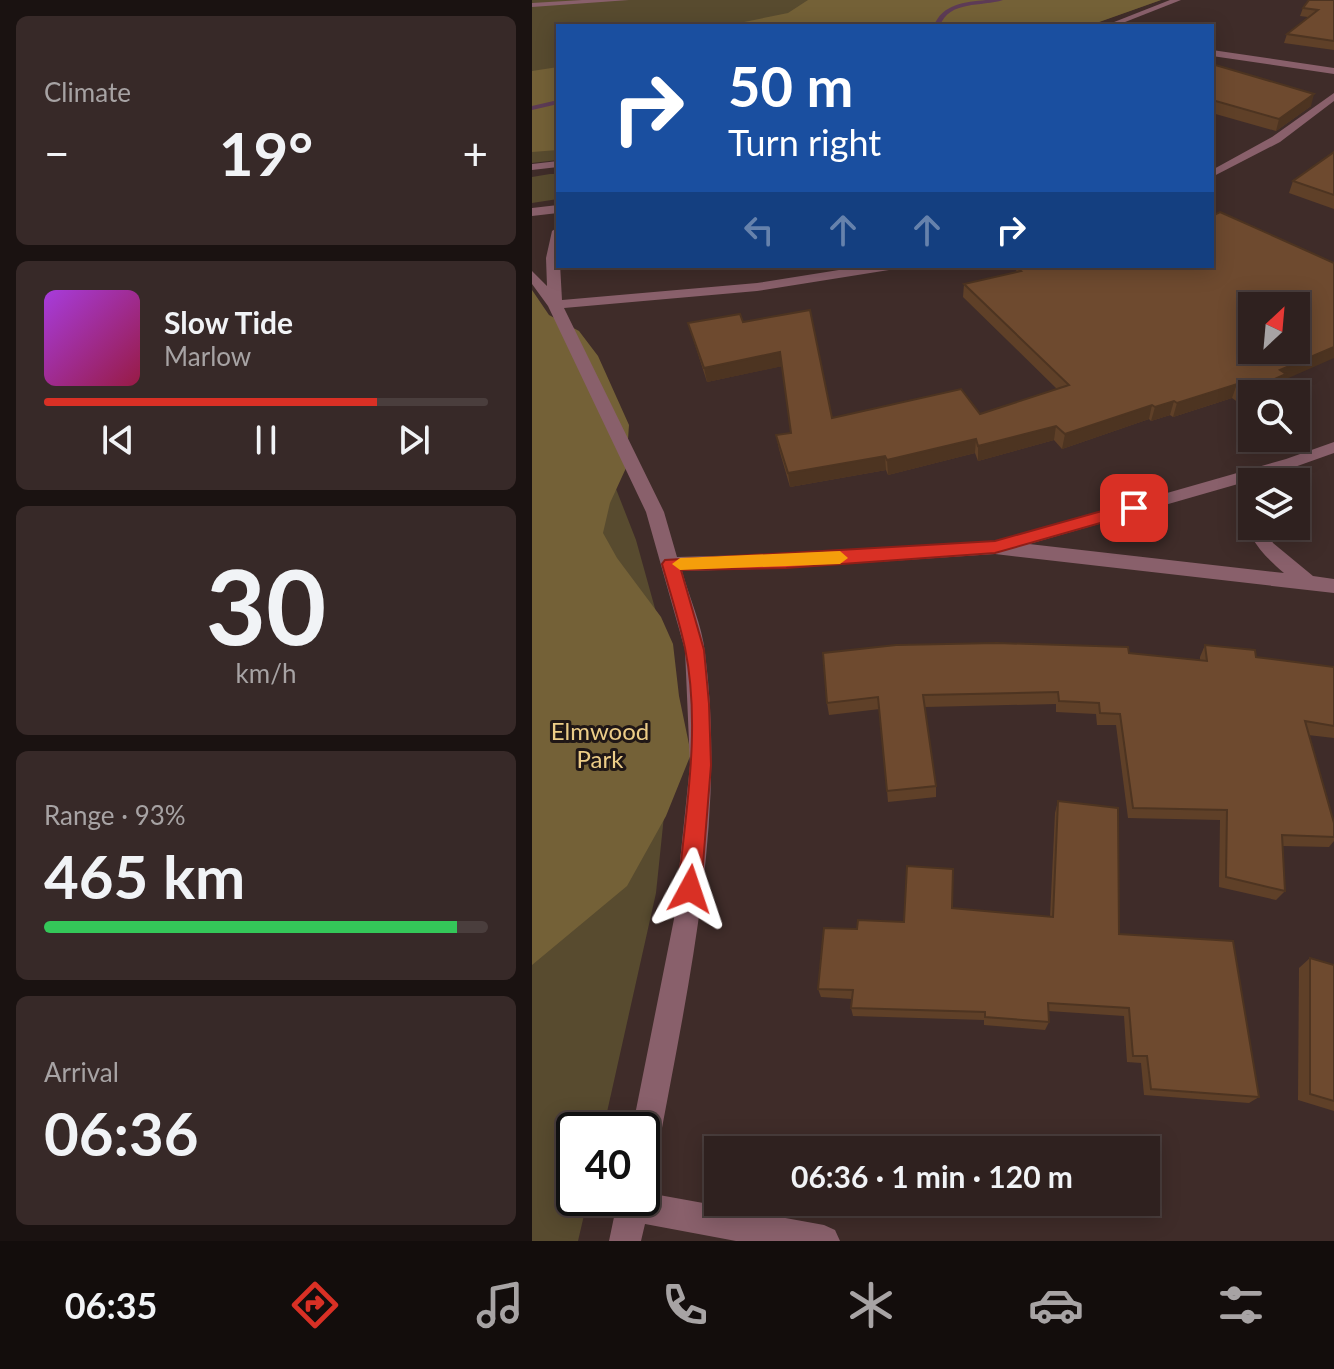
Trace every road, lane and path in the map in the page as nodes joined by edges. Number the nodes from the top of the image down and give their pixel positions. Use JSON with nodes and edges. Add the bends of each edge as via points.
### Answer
{"nodes":[{"id":1,"x":625,"y":0,"type":"edge"},
{"id":2,"x":1177,"y":0,"type":"edge"},
{"id":3,"x":532,"y":5,"type":"edge"},
{"id":4,"x":1113,"y":24,"type":"edge"},
{"id":5,"x":1214,"y":53,"type":"edge"},
{"id":6,"x":1334,"y":71,"type":"edge"},
{"id":7,"x":1334,"y":96,"type":"edge"},
{"id":8,"x":556,"y":164,"type":"edge"},
{"id":9,"x":534,"y":166,"type":"edge"},
{"id":10,"x":1214,"y":173,"type":"edge"},
{"id":11,"x":556,"y":209,"type":"edge"},
{"id":12,"x":532,"y":212,"type":"edge"},
{"id":13,"x":556,"y":240,"type":"edge"},
{"id":14,"x":876,"y":268,"type":"edge"},
{"id":15,"x":532,"y":275,"type":"edge"},
{"id":16,"x":555,"y":305,"type":"junction"},
{"id":17,"x":1334,"y":447,"type":"edge"},
{"id":18,"x":1270,"y":468,"type":"edge"},
{"id":19,"x":1238,"y":478,"type":"edge"},
{"id":20,"x":1262,"y":540,"type":"edge"},
{"id":21,"x":995,"y":547,"type":"junction"},
{"id":22,"x":671,"y":564,"type":"junction"},
{"id":23,"x":1308,"y":583,"type":"junction"},
{"id":24,"x":1334,"y":586,"type":"edge"},
{"id":25,"x":650,"y":1112,"type":"edge"},
{"id":26,"x":660,"y":1208,"type":"edge"},
{"id":27,"x":630,"y":1216,"type":"edge"},
{"id":28,"x":625,"y":1241,"type":"edge"},
{"id":29,"x":824,"y":1241,"type":"edge"}],
"edges":[{"from":1,"to":3,"type":"street"},
{"from":2,"to":4,"type":"street"},
{"from":5,"to":6,"type":"street"},
{"from":7,"to":10,"type":"street","via":[[1303,123]]},
{"from":8,"to":9,"type":"street"},
{"from":11,"to":12,"type":"street"},
{"from":13,"to":16,"type":"street"},
{"from":14,"to":16,"type":"street","via":[[741,288]]},
{"from":15,"to":16,"type":"street"},
{"from":16,"to":22,"type":"street","via":[[655,512]]},
{"from":17,"to":18,"type":"street"},
{"from":19,"to":21,"type":"street"},
{"from":20,"to":23,"type":"street"},
{"from":21,"to":22,"type":"street"},
{"from":21,"to":23,"type":"street"},
{"from":22,"to":25,"type":"street","via":[[695,650],[701,765],[687,919]]},
{"from":23,"to":24,"type":"street"},
{"from":26,"to":29,"type":"street"},
{"from":27,"to":28,"type":"street"}]}
